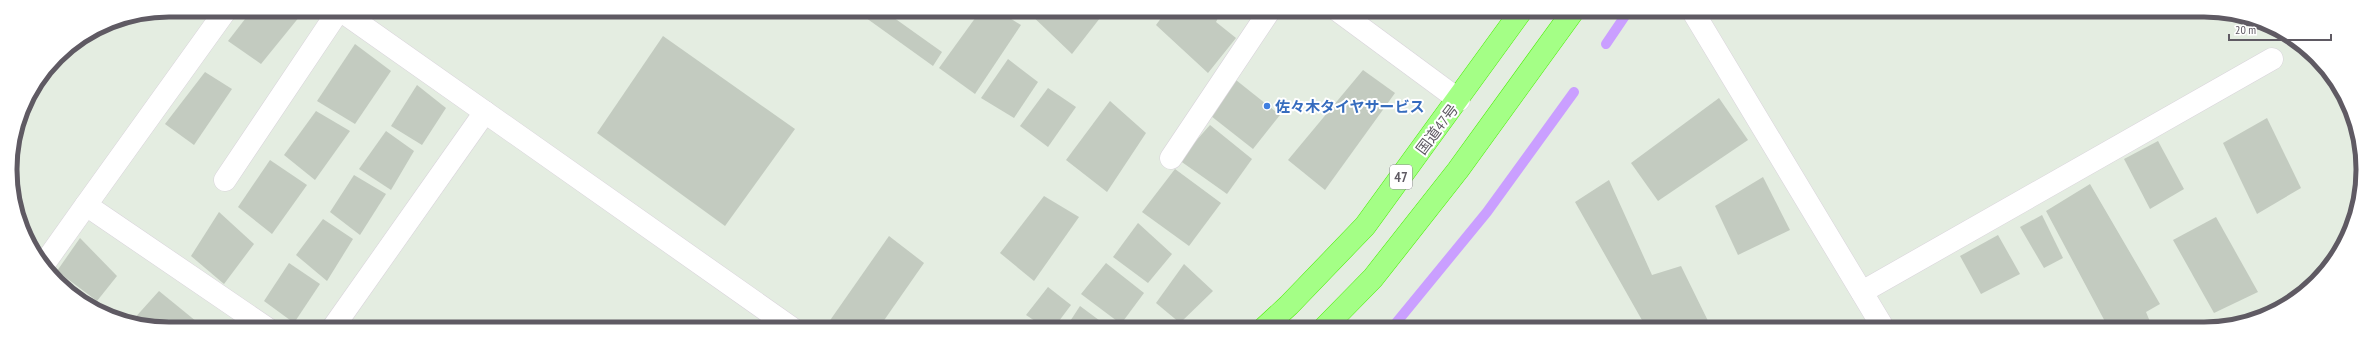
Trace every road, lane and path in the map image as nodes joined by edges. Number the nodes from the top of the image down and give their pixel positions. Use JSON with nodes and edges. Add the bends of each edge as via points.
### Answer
{"nodes":[{"id":1,"x":221,"y":17,"type":"edge"},
{"id":2,"x":335,"y":17,"type":"edge"},
{"id":3,"x":350,"y":17,"type":"edge"},
{"id":4,"x":1265,"y":17,"type":"edge"},
{"id":5,"x":1346,"y":17,"type":"edge"},
{"id":6,"x":1517,"y":17,"type":"edge"},
{"id":7,"x":1569,"y":17,"type":"edge"},
{"id":8,"x":1696,"y":17,"type":"edge"},
{"id":9,"x":2272,"y":59,"type":"dead end"},
{"id":10,"x":1459,"y":100,"type":"junction"},
{"id":11,"x":485,"y":112,"type":"junction"},
{"id":12,"x":1171,"y":158,"type":"dead end"},
{"id":13,"x":225,"y":180,"type":"dead end"},
{"id":14,"x":86,"y":205,"type":"junction"},
{"id":15,"x":47,"y":260,"type":"edge"},
{"id":16,"x":1862,"y":292,"type":"junction"},
{"id":17,"x":258,"y":322,"type":"edge"},
{"id":18,"x":337,"y":322,"type":"edge"},
{"id":19,"x":783,"y":322,"type":"edge"},
{"id":20,"x":1271,"y":322,"type":"edge"},
{"id":21,"x":1330,"y":322,"type":"edge"},
{"id":22,"x":1880,"y":322,"type":"edge"}],
"edges":[{"from":1,"to":14,"type":"street"},
{"from":2,"to":13,"type":"street"},
{"from":3,"to":11,"type":"street"},
{"from":4,"to":12,"type":"street"},
{"from":5,"to":10,"type":"street"},
{"from":6,"to":10,"type":"highway","name":"国道47号","number":"47"},
{"from":7,"to":21,"type":"highway","via":[[1458,170],[1373,278]]},
{"from":8,"to":16,"type":"street"},
{"from":9,"to":16,"type":"street"},
{"from":10,"to":20,"type":"highway","name":"国道47号","number":"47","via":[[1365,226]]},
{"from":11,"to":18,"type":"street"},
{"from":11,"to":19,"type":"street"},
{"from":14,"to":15,"type":"street"},
{"from":14,"to":17,"type":"street"},
{"from":16,"to":22,"type":"street"}]}
